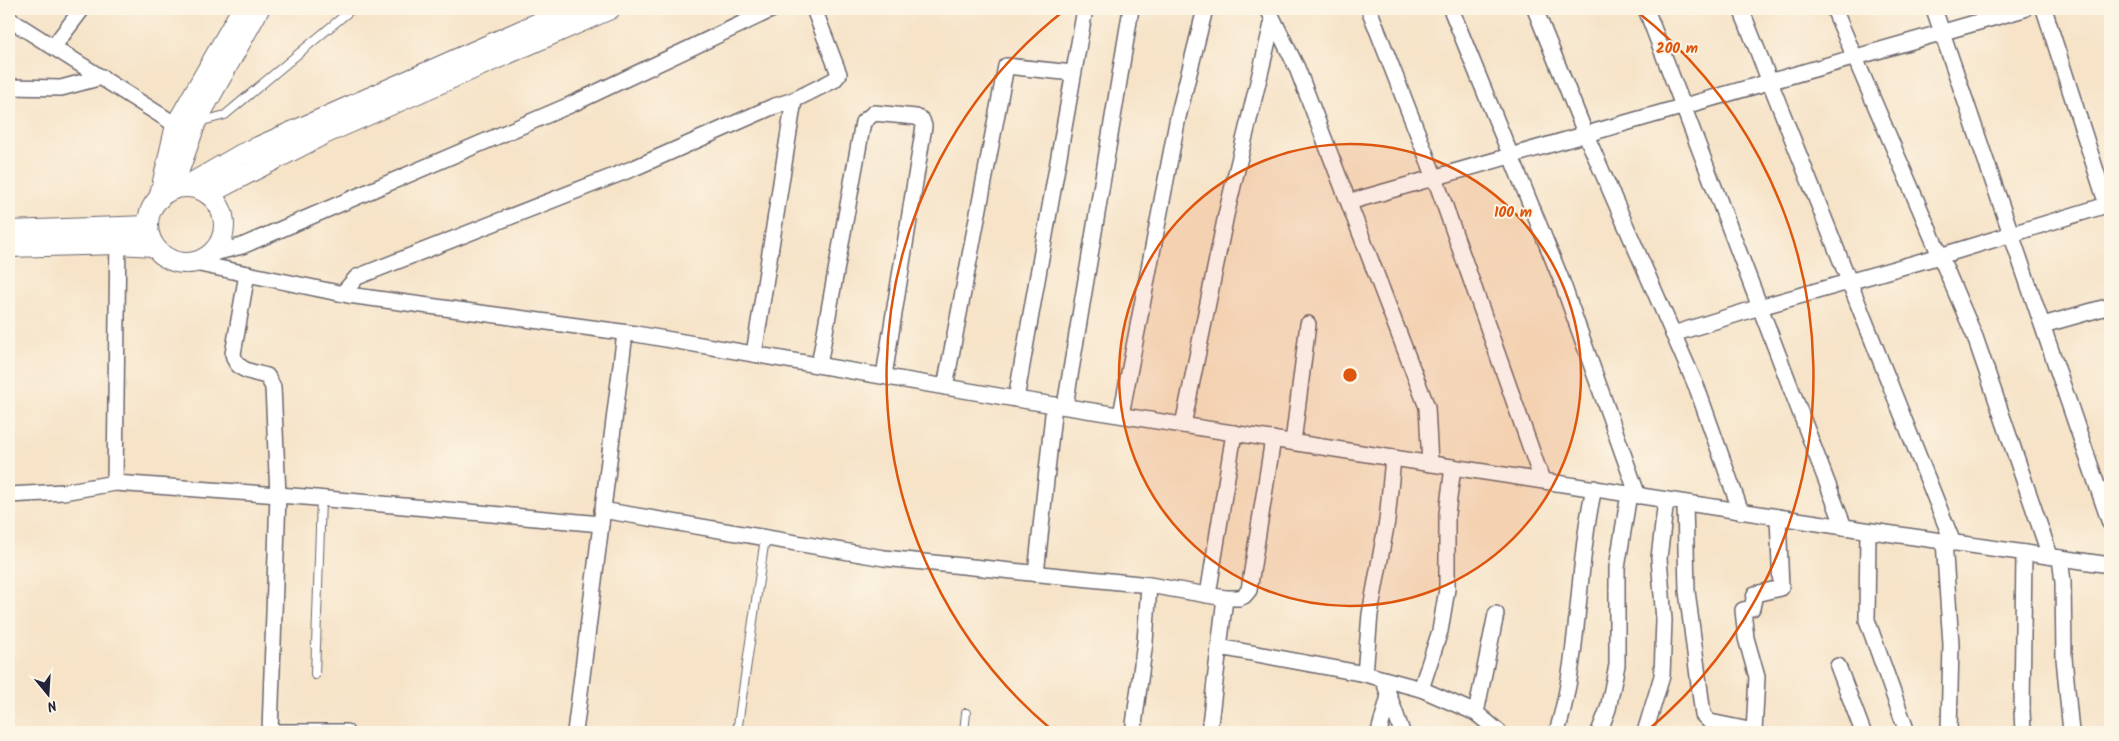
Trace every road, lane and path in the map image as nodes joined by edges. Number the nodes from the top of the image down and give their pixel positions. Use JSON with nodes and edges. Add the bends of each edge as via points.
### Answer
{"nodes":[{"id":1,"x":82,"y":9,"type":"edge"},
{"id":2,"x":242,"y":9,"type":"edge"},
{"id":3,"x":259,"y":9,"type":"edge"},
{"id":4,"x":352,"y":9,"type":"edge"},
{"id":5,"x":570,"y":9,"type":"edge"},
{"id":6,"x":610,"y":9,"type":"edge"},
{"id":7,"x":773,"y":9,"type":"edge"},
{"id":8,"x":814,"y":9,"type":"edge"},
{"id":9,"x":1085,"y":9,"type":"edge"},
{"id":10,"x":1131,"y":9,"type":"edge"},
{"id":11,"x":1205,"y":9,"type":"edge"},
{"id":12,"x":1369,"y":9,"type":"edge"},
{"id":13,"x":1451,"y":9,"type":"edge"},
{"id":14,"x":1535,"y":9,"type":"edge"},
{"id":15,"x":1646,"y":9,"type":"edge"},
{"id":16,"x":1741,"y":9,"type":"edge"},
{"id":17,"x":1834,"y":9,"type":"edge"},
{"id":18,"x":1934,"y":9,"type":"edge"},
{"id":19,"x":2024,"y":9,"type":"edge"},
{"id":20,"x":2044,"y":9,"type":"edge"},
{"id":21,"x":1270,"y":14,"type":"edge"},
{"id":22,"x":9,"y":19,"type":"edge"},
{"id":23,"x":1942,"y":32,"type":"junction"},
{"id":24,"x":54,"y":46,"type":"junction"},
{"id":25,"x":1854,"y":58,"type":"junction"},
{"id":26,"x":1073,"y":73,"type":"junction"},
{"id":27,"x":102,"y":77,"type":"junction"},
{"id":28,"x":1770,"y":82,"type":"junction"},
{"id":29,"x":9,"y":87,"type":"edge"},
{"id":30,"x":794,"y":100,"type":"junction"},
{"id":31,"x":1682,"y":107,"type":"junction"},
{"id":32,"x":186,"y":124,"type":"junction"},
{"id":33,"x":1586,"y":134,"type":"junction"},
{"id":34,"x":1512,"y":156,"type":"junction"},
{"id":35,"x":1435,"y":178,"type":"junction"},
{"id":36,"x":172,"y":192,"type":"junction"},
{"id":37,"x":208,"y":194,"type":"junction"},
{"id":38,"x":1349,"y":202,"type":"junction"},
{"id":39,"x":2109,"y":204,"type":"edge"},
{"id":40,"x":148,"y":226,"type":"junction"},
{"id":41,"x":9,"y":231,"type":"edge"},
{"id":42,"x":118,"y":235,"type":"junction"},
{"id":43,"x":2012,"y":235,"type":"junction"},
{"id":44,"x":154,"y":246,"type":"junction"},
{"id":45,"x":9,"y":248,"type":"edge"},
{"id":46,"x":210,"y":254,"type":"junction"},
{"id":47,"x":1940,"y":256,"type":"junction"},
{"id":48,"x":190,"y":262,"type":"junction"},
{"id":49,"x":247,"y":274,"type":"junction"},
{"id":50,"x":1850,"y":282,"type":"junction"},
{"id":51,"x":343,"y":293,"type":"junction"},
{"id":52,"x":2110,"y":306,"type":"edge"},
{"id":53,"x":1760,"y":307,"type":"junction"},
{"id":54,"x":1308,"y":324,"type":"dead end"},
{"id":55,"x":2043,"y":325,"type":"junction"},
{"id":56,"x":625,"y":333,"type":"junction"},
{"id":57,"x":1673,"y":334,"type":"junction"},
{"id":58,"x":754,"y":354,"type":"junction"},
{"id":59,"x":818,"y":365,"type":"junction"},
{"id":60,"x":884,"y":376,"type":"junction"},
{"id":61,"x":944,"y":387,"type":"junction"},
{"id":62,"x":1016,"y":399,"type":"junction"},
{"id":63,"x":1059,"y":406,"type":"junction"},
{"id":64,"x":1121,"y":415,"type":"junction"},
{"id":65,"x":1182,"y":425,"type":"junction"},
{"id":66,"x":1234,"y":433,"type":"junction"},
{"id":67,"x":1273,"y":439,"type":"junction"},
{"id":68,"x":1293,"y":442,"type":"junction"},
{"id":69,"x":1393,"y":458,"type":"junction"},
{"id":70,"x":1430,"y":464,"type":"junction"},
{"id":71,"x":1453,"y":467,"type":"junction"},
{"id":72,"x":1542,"y":480,"type":"junction"},
{"id":73,"x":115,"y":483,"type":"junction"},
{"id":74,"x":1594,"y":488,"type":"junction"},
{"id":75,"x":9,"y":495,"type":"edge"},
{"id":76,"x":278,"y":495,"type":"junction"},
{"id":77,"x":1634,"y":495,"type":"junction"},
{"id":78,"x":321,"y":499,"type":"junction"},
{"id":79,"x":1666,"y":500,"type":"junction"},
{"id":80,"x":1685,"y":503,"type":"junction"},
{"id":81,"x":1741,"y":512,"type":"junction"},
{"id":82,"x":602,"y":517,"type":"junction"},
{"id":83,"x":1778,"y":517,"type":"junction"},
{"id":84,"x":2110,"y":523,"type":"edge"},
{"id":85,"x":1844,"y":527,"type":"junction"},
{"id":86,"x":1868,"y":531,"type":"junction"},
{"id":87,"x":765,"y":538,"type":"junction"},
{"id":88,"x":1949,"y":542,"type":"junction"},
{"id":89,"x":2024,"y":553,"type":"junction"},
{"id":90,"x":2055,"y":557,"type":"junction"},
{"id":91,"x":2110,"y":565,"type":"edge"},
{"id":92,"x":1036,"y":574,"type":"junction"},
{"id":93,"x":1149,"y":585,"type":"junction"},
{"id":94,"x":1208,"y":595,"type":"junction"},
{"id":95,"x":1225,"y":598,"type":"junction"},
{"id":96,"x":1496,"y":614,"type":"dead end"},
{"id":97,"x":1219,"y":647,"type":"junction"},
{"id":98,"x":1838,"y":666,"type":"dead end"},
{"id":99,"x":1365,"y":674,"type":"junction"},
{"id":100,"x":316,"y":675,"type":"dead end"},
{"id":101,"x":1383,"y":679,"type":"junction"},
{"id":102,"x":1421,"y":689,"type":"junction"},
{"id":103,"x":1389,"y":696,"type":"junction"},
{"id":104,"x":966,"y":713,"type":"dead end"},
{"id":105,"x":1476,"y":713,"type":"junction"},
{"id":106,"x":1754,"y":731,"type":"edge"},
{"id":107,"x":270,"y":732,"type":"edge"},
{"id":108,"x":277,"y":732,"type":"edge"},
{"id":109,"x":302,"y":732,"type":"edge"},
{"id":110,"x":324,"y":732,"type":"edge"},
{"id":111,"x":346,"y":732,"type":"edge"},
{"id":112,"x":575,"y":732,"type":"edge"},
{"id":113,"x":737,"y":732,"type":"edge"},
{"id":114,"x":964,"y":732,"type":"edge"},
{"id":115,"x":1133,"y":732,"type":"edge"},
{"id":116,"x":1209,"y":732,"type":"edge"},
{"id":117,"x":1379,"y":732,"type":"edge"},
{"id":118,"x":1402,"y":732,"type":"edge"},
{"id":119,"x":1499,"y":732,"type":"edge"},
{"id":120,"x":1557,"y":732,"type":"edge"},
{"id":121,"x":1599,"y":732,"type":"edge"},
{"id":122,"x":1645,"y":732,"type":"edge"},
{"id":123,"x":1863,"y":732,"type":"edge"},
{"id":124,"x":1907,"y":732,"type":"edge"},
{"id":125,"x":1949,"y":732,"type":"edge"},
{"id":126,"x":2024,"y":732,"type":"edge"},
{"id":127,"x":2071,"y":732,"type":"edge"}],
"edges":[{"from":1,"to":24,"type":"street"},
{"from":2,"to":32,"type":"street"},
{"from":3,"to":32,"type":"street"},
{"from":4,"to":32,"type":"lane","via":[[225,115]]},
{"from":5,"to":36,"type":"street","via":[[242,154]]},
{"from":6,"to":37,"type":"street","via":[[324,134]]},
{"from":7,"to":46,"type":"street","via":[[561,109],[242,246]]},
{"from":8,"to":30,"type":"street","via":[[839,74],[834,80]]},
{"from":9,"to":26,"type":"street"},
{"from":10,"to":63,"type":"street"},
{"from":11,"to":64,"type":"street","via":[[1178,117]]},
{"from":12,"to":35,"type":"street"},
{"from":13,"to":34,"type":"street"},
{"from":14,"to":33,"type":"street"},
{"from":15,"to":31,"type":"street"},
{"from":16,"to":28,"type":"street"},
{"from":17,"to":25,"type":"street"},
{"from":18,"to":23,"type":"street"},
{"from":19,"to":23,"type":"street"},
{"from":20,"to":39,"type":"street"},
{"from":21,"to":38,"type":"street","via":[[1297,68]]},
{"from":21,"to":65,"type":"street"},
{"from":22,"to":24,"type":"street"},
{"from":23,"to":25,"type":"street"},
{"from":23,"to":43,"type":"street"},
{"from":24,"to":27,"type":"street"},
{"from":25,"to":28,"type":"street"},
{"from":25,"to":47,"type":"street"},
{"from":26,"to":61,"type":"street","via":[[1006,66]]},
{"from":26,"to":62,"type":"street"},
{"from":27,"to":29,"type":"street","via":[[61,88]]},
{"from":27,"to":32,"type":"street"},
{"from":28,"to":31,"type":"street"},
{"from":28,"to":50,"type":"street"},
{"from":30,"to":51,"type":"street","via":[[634,168],[356,277]]},
{"from":30,"to":58,"type":"street"},
{"from":31,"to":33,"type":"street"},
{"from":31,"to":53,"type":"street"},
{"from":32,"to":36,"type":"street"},
{"from":33,"to":34,"type":"street"},
{"from":33,"to":57,"type":"street"},
{"from":34,"to":35,"type":"street"},
{"from":34,"to":77,"type":"street","via":[[1561,279]]},
{"from":35,"to":38,"type":"street"},
{"from":35,"to":72,"type":"street"},
{"from":36,"to":37,"type":"street","via":[[197,189]]},
{"from":36,"to":40,"type":"street","via":[[153,205]]},
{"from":37,"to":46,"type":"street","via":[[220,209],[224,227],[221,239]]},
{"from":38,"to":70,"type":"street","via":[[1427,407]]},
{"from":39,"to":43,"type":"street"},
{"from":40,"to":42,"type":"street"},
{"from":40,"to":44,"type":"street"},
{"from":41,"to":42,"type":"street"},
{"from":42,"to":44,"type":"street"},
{"from":42,"to":45,"type":"street"},
{"from":42,"to":73,"type":"street"},
{"from":43,"to":47,"type":"street"},
{"from":43,"to":55,"type":"street"},
{"from":44,"to":48,"type":"street","via":[[169,259]]},
{"from":46,"to":48,"type":"street"},
{"from":47,"to":50,"type":"street"},
{"from":47,"to":90,"type":"street","via":[[1975,337]]},
{"from":48,"to":49,"type":"street"},
{"from":49,"to":51,"type":"street"},
{"from":49,"to":76,"type":"street","via":[[233,354],[237,365],[267,376],[273,387]]},
{"from":50,"to":53,"type":"street"},
{"from":50,"to":88,"type":"street"},
{"from":51,"to":56,"type":"street"},
{"from":52,"to":55,"type":"street"},
{"from":53,"to":57,"type":"street"},
{"from":53,"to":85,"type":"street"},
{"from":54,"to":68,"type":"street"},
{"from":55,"to":84,"type":"street"},
{"from":56,"to":58,"type":"street"},
{"from":56,"to":82,"type":"street"},
{"from":57,"to":81,"type":"street","via":[[1697,388]]},
{"from":58,"to":59,"type":"street"},
{"from":59,"to":60,"type":"street"},
{"from":59,"to":60,"type":"street","via":[[863,122],[874,113],[916,117],[924,126]]},
{"from":60,"to":61,"type":"street"},
{"from":61,"to":62,"type":"street"},
{"from":62,"to":63,"type":"street"},
{"from":63,"to":64,"type":"street"},
{"from":63,"to":92,"type":"street"},
{"from":64,"to":65,"type":"street"},
{"from":65,"to":66,"type":"street"},
{"from":66,"to":67,"type":"street"},
{"from":66,"to":94,"type":"street"},
{"from":67,"to":68,"type":"street"},
{"from":67,"to":95,"type":"street","via":[[1249,590],[1239,598]]},
{"from":68,"to":69,"type":"street"},
{"from":69,"to":70,"type":"street"},
{"from":69,"to":99,"type":"street","via":[[1387,521],[1370,614]]},
{"from":70,"to":71,"type":"street"},
{"from":71,"to":72,"type":"street"},
{"from":71,"to":102,"type":"street","via":[[1447,514],[1447,589],[1440,631]]},
{"from":72,"to":74,"type":"street"},
{"from":73,"to":75,"type":"street","via":[[63,492]]},
{"from":73,"to":76,"type":"street"},
{"from":74,"to":77,"type":"street"},
{"from":74,"to":120,"type":"street","via":[[1586,525],[1573,666]]},
{"from":76,"to":78,"type":"street"},
{"from":76,"to":107,"type":"street"},
{"from":77,"to":79,"type":"street"},
{"from":77,"to":121,"type":"street","via":[[1618,568],[1617,665],[1608,709]]},
{"from":78,"to":82,"type":"street"},
{"from":78,"to":100,"type":"lane"},
{"from":79,"to":80,"type":"street"},
{"from":79,"to":122,"type":"street","via":[[1659,558],[1664,620],[1662,676]]},
{"from":80,"to":81,"type":"street"},
{"from":80,"to":106,"type":"street","via":[[1687,591],[1703,715],[1710,722]]},
{"from":81,"to":83,"type":"street"},
{"from":82,"to":87,"type":"street"},
{"from":82,"to":112,"type":"street"},
{"from":83,"to":85,"type":"street"},
{"from":83,"to":106,"type":"street","via":[[1781,588],[1755,594],[1752,608],[1744,610],[1746,638],[1756,677]]},
{"from":85,"to":86,"type":"street"},
{"from":86,"to":88,"type":"street"},
{"from":86,"to":124,"type":"street","via":[[1867,620]]},
{"from":87,"to":92,"type":"street","via":[[884,558]]},
{"from":87,"to":113,"type":"lane"},
{"from":88,"to":89,"type":"street"},
{"from":88,"to":125,"type":"street"},
{"from":89,"to":90,"type":"street"},
{"from":89,"to":126,"type":"street"},
{"from":90,"to":91,"type":"street"},
{"from":90,"to":127,"type":"street","via":[[2063,582],[2064,658]]},
{"from":92,"to":93,"type":"street"},
{"from":93,"to":94,"type":"street"},
{"from":93,"to":115,"type":"street"},
{"from":94,"to":95,"type":"street"},
{"from":95,"to":97,"type":"street"},
{"from":96,"to":105,"type":"street"},
{"from":97,"to":99,"type":"street"},
{"from":97,"to":116,"type":"street"},
{"from":98,"to":123,"type":"street"},
{"from":99,"to":101,"type":"street"},
{"from":101,"to":102,"type":"street"},
{"from":101,"to":103,"type":"street"},
{"from":102,"to":105,"type":"street"},
{"from":103,"to":117,"type":"street"},
{"from":103,"to":118,"type":"street"},
{"from":104,"to":114,"type":"lane"},
{"from":105,"to":119,"type":"street"},
{"from":108,"to":109,"type":"street"},
{"from":109,"to":110,"type":"street"},
{"from":110,"to":111,"type":"street"}]}
